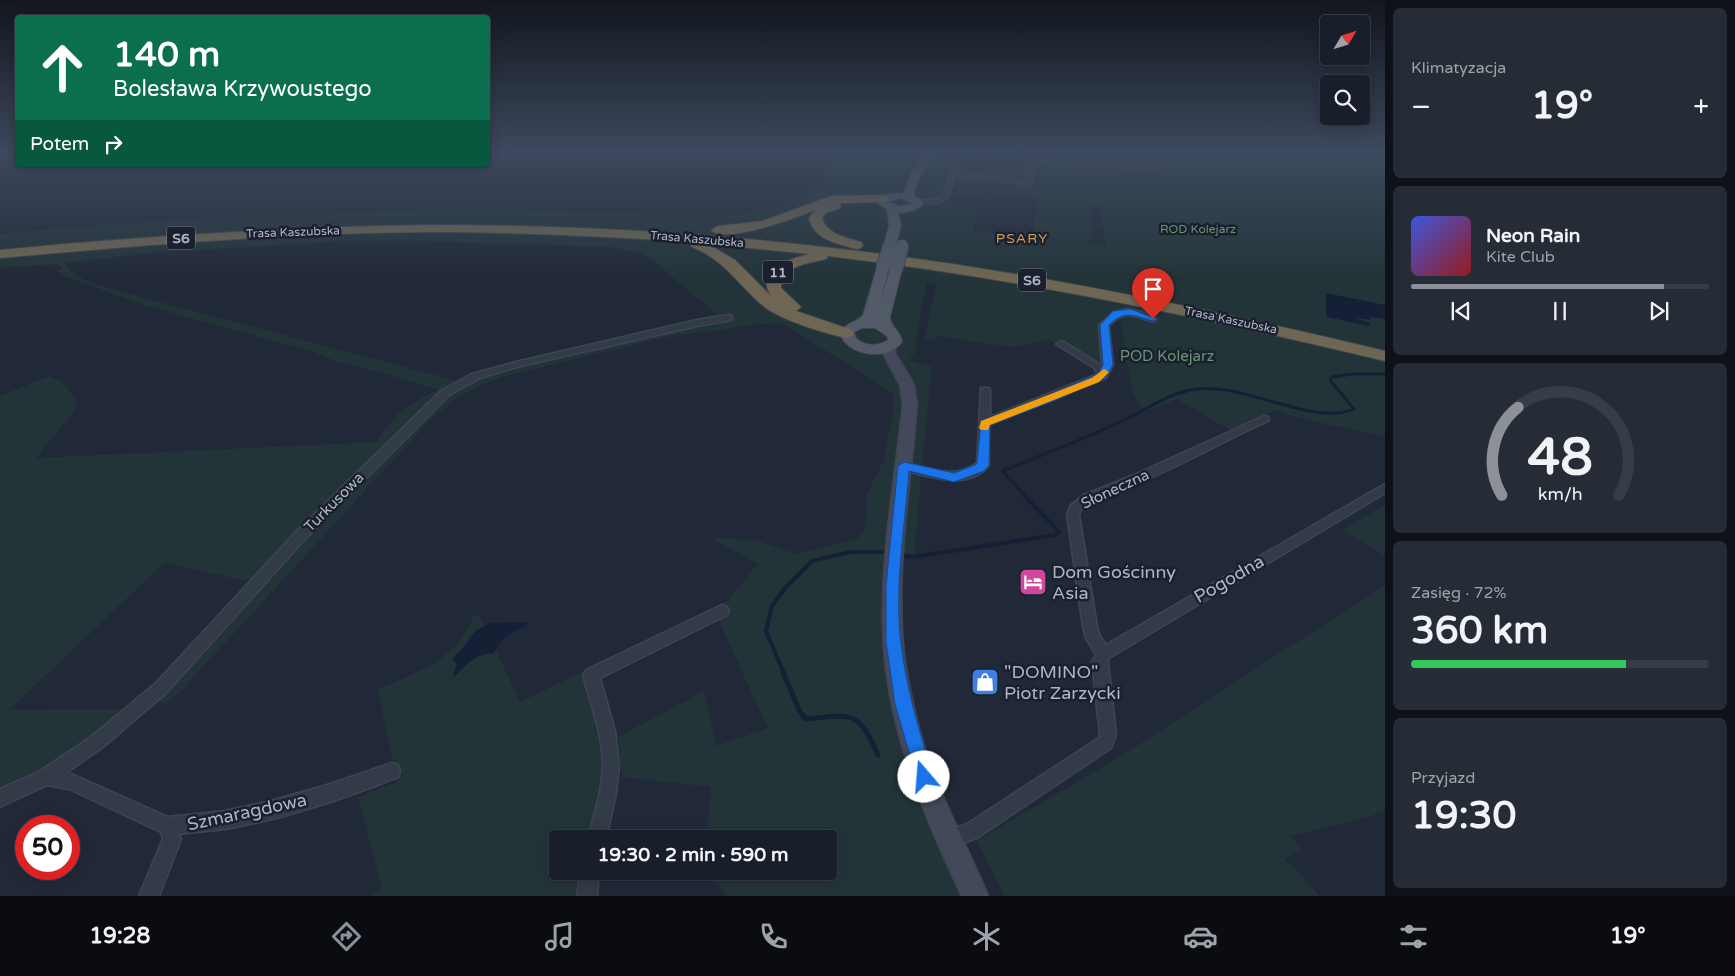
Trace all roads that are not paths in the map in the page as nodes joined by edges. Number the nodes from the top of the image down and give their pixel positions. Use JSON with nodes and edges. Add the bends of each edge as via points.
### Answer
{"nodes":[{"id":1,"x":892,"y":195,"type":"edge"},
{"id":2,"x":910,"y":195,"type":"edge"},
{"id":3,"x":947,"y":195,"type":"edge"},
{"id":4,"x":914,"y":200,"type":"junction"},
{"id":5,"x":888,"y":201,"type":"junction"},
{"id":6,"x":908,"y":209,"type":"junction"},
{"id":7,"x":656,"y":229,"type":"junction"},
{"id":8,"x":628,"y":233,"type":"junction"},
{"id":9,"x":0,"y":249,"type":"edge"},
{"id":10,"x":0,"y":254,"type":"edge"},
{"id":11,"x":893,"y":257,"type":"junction"},
{"id":12,"x":729,"y":318,"type":"dead end"},
{"id":13,"x":1153,"y":319,"type":"dead end"},
{"id":14,"x":884,"y":327,"type":"junction"},
{"id":15,"x":855,"y":328,"type":"junction"},
{"id":16,"x":1061,"y":344,"type":"dead end"},
{"id":17,"x":889,"y":347,"type":"junction"},
{"id":18,"x":872,"y":349,"type":"junction"},
{"id":19,"x":1385,"y":350,"type":"edge"},
{"id":20,"x":1385,"y":356,"type":"edge"},
{"id":21,"x":900,"y":372,"type":"junction"},
{"id":22,"x":1103,"y":373,"type":"junction"},
{"id":23,"x":985,"y":390,"type":"dead end"},
{"id":24,"x":1264,"y":419,"type":"dead end"},
{"id":25,"x":984,"y":423,"type":"junction"},
{"id":26,"x":904,"y":466,"type":"junction"},
{"id":27,"x":1385,"y":488,"type":"edge"},
{"id":28,"x":722,"y":611,"type":"dead end"},
{"id":29,"x":1104,"y":654,"type":"junction"},
{"id":30,"x":392,"y":771,"type":"dead end"},
{"id":31,"x":46,"y":777,"type":"junction"},
{"id":32,"x":0,"y":798,"type":"edge"},
{"id":33,"x":168,"y":826,"type":"junction"},
{"id":34,"x":600,"y":830,"type":"edge"},
{"id":35,"x":948,"y":839,"type":"junction"},
{"id":36,"x":589,"y":880,"type":"edge"},
{"id":37,"x":148,"y":896,"type":"edge"},
{"id":38,"x":587,"y":896,"type":"edge"},
{"id":39,"x":975,"y":896,"type":"edge"}],
"edges":[{"from":1,"to":5,"type":"main road"},
{"from":2,"to":4,"type":"main road"},
{"from":3,"to":4,"type":"street","via":[[933,202]]},
{"from":4,"to":5,"type":"main road"},
{"from":4,"to":6,"type":"main road","via":[[916,207]]},
{"from":5,"to":6,"type":"main road"},
{"from":5,"to":7,"type":"highway","via":[[831,200],[746,228]]},
{"from":5,"to":11,"type":"main road","via":[[895,215]]},
{"from":5,"to":11,"type":"highway","via":[[832,206],[815,218],[824,233]]},
{"from":6,"to":11,"type":"main road","via":[[906,227]]},
{"from":7,"to":9,"type":"highway","name":"Trasa Kaszubska","number":"S6","via":[[512,223],[346,224],[193,232]]},
{"from":7,"to":11,"type":"highway","name":"Trasa Kaszubska","number":"S6","via":[[768,238]]},
{"from":8,"to":10,"type":"highway","name":"Trasa Kaszubska","number":"S6","via":[[482,228],[321,230],[176,238]]},
{"from":8,"to":11,"type":"highway","name":"Trasa Kaszubska","number":"S6"},
{"from":8,"to":15,"type":"highway","via":[[685,241],[712,249],[726,258],[773,305],[797,316]]},
{"from":11,"to":14,"type":"main road"},
{"from":11,"to":15,"type":"main road","via":[[870,315]]},
{"from":11,"to":15,"type":"highway","number":"11","via":[[811,257],[786,265],[775,276],[776,292],[788,304],[814,316]]},
{"from":11,"to":19,"type":"highway","name":"Trasa Kaszubska","number":"S6","via":[[1026,274],[1150,297]]},
{"from":11,"to":20,"type":"highway","name":"Trasa Kaszubska","number":"S6","via":[[1132,299]]},
{"from":12,"to":31,"type":"street","name":"Turkusowa","via":[[519,364],[476,376],[444,393],[300,536],[161,688],[97,742]]},
{"from":13,"to":22,"type":"street","via":[[1124,311],[1104,325],[1108,365]]},
{"from":14,"to":15,"type":"main road"},
{"from":14,"to":17,"type":"main road","via":[[895,336],[895,342]]},
{"from":15,"to":18,"type":"main road","via":[[849,340]]},
{"from":16,"to":22,"type":"street","via":[[1096,364]]},
{"from":17,"to":18,"type":"main road"},
{"from":17,"to":21,"type":"main road"},
{"from":18,"to":21,"type":"main road"},
{"from":21,"to":26,"type":"main road","via":[[910,405]]},
{"from":22,"to":25,"type":"street","via":[[1096,380]]},
{"from":23,"to":25,"type":"street"},
{"from":24,"to":29,"type":"street","name":"Słoneczna","via":[[1092,497],[1075,508],[1073,514],[1090,627],[1097,647]]},
{"from":25,"to":26,"type":"street","via":[[983,465],[979,468],[954,478]]},
{"from":26,"to":35,"type":"main road","via":[[893,633],[899,686],[918,756]]},
{"from":27,"to":29,"type":"street","name":"Pogodna"},
{"from":28,"to":34,"type":"street","via":[[591,675],[607,731],[611,760],[610,783]]},
{"from":29,"to":35,"type":"street","via":[[1100,662],[1108,736],[1105,743],[971,832]]},
{"from":30,"to":33,"type":"street","name":"Szmaragdowa","via":[[271,810],[225,820]]},
{"from":31,"to":32,"type":"street","name":"Turkusowa"},
{"from":31,"to":33,"type":"street","name":"Szmaragdowa","via":[[70,781]]},
{"from":33,"to":37,"type":"street","via":[[172,839]]},
{"from":35,"to":39,"type":"main road"},
{"from":36,"to":38,"type":"street"}]}
